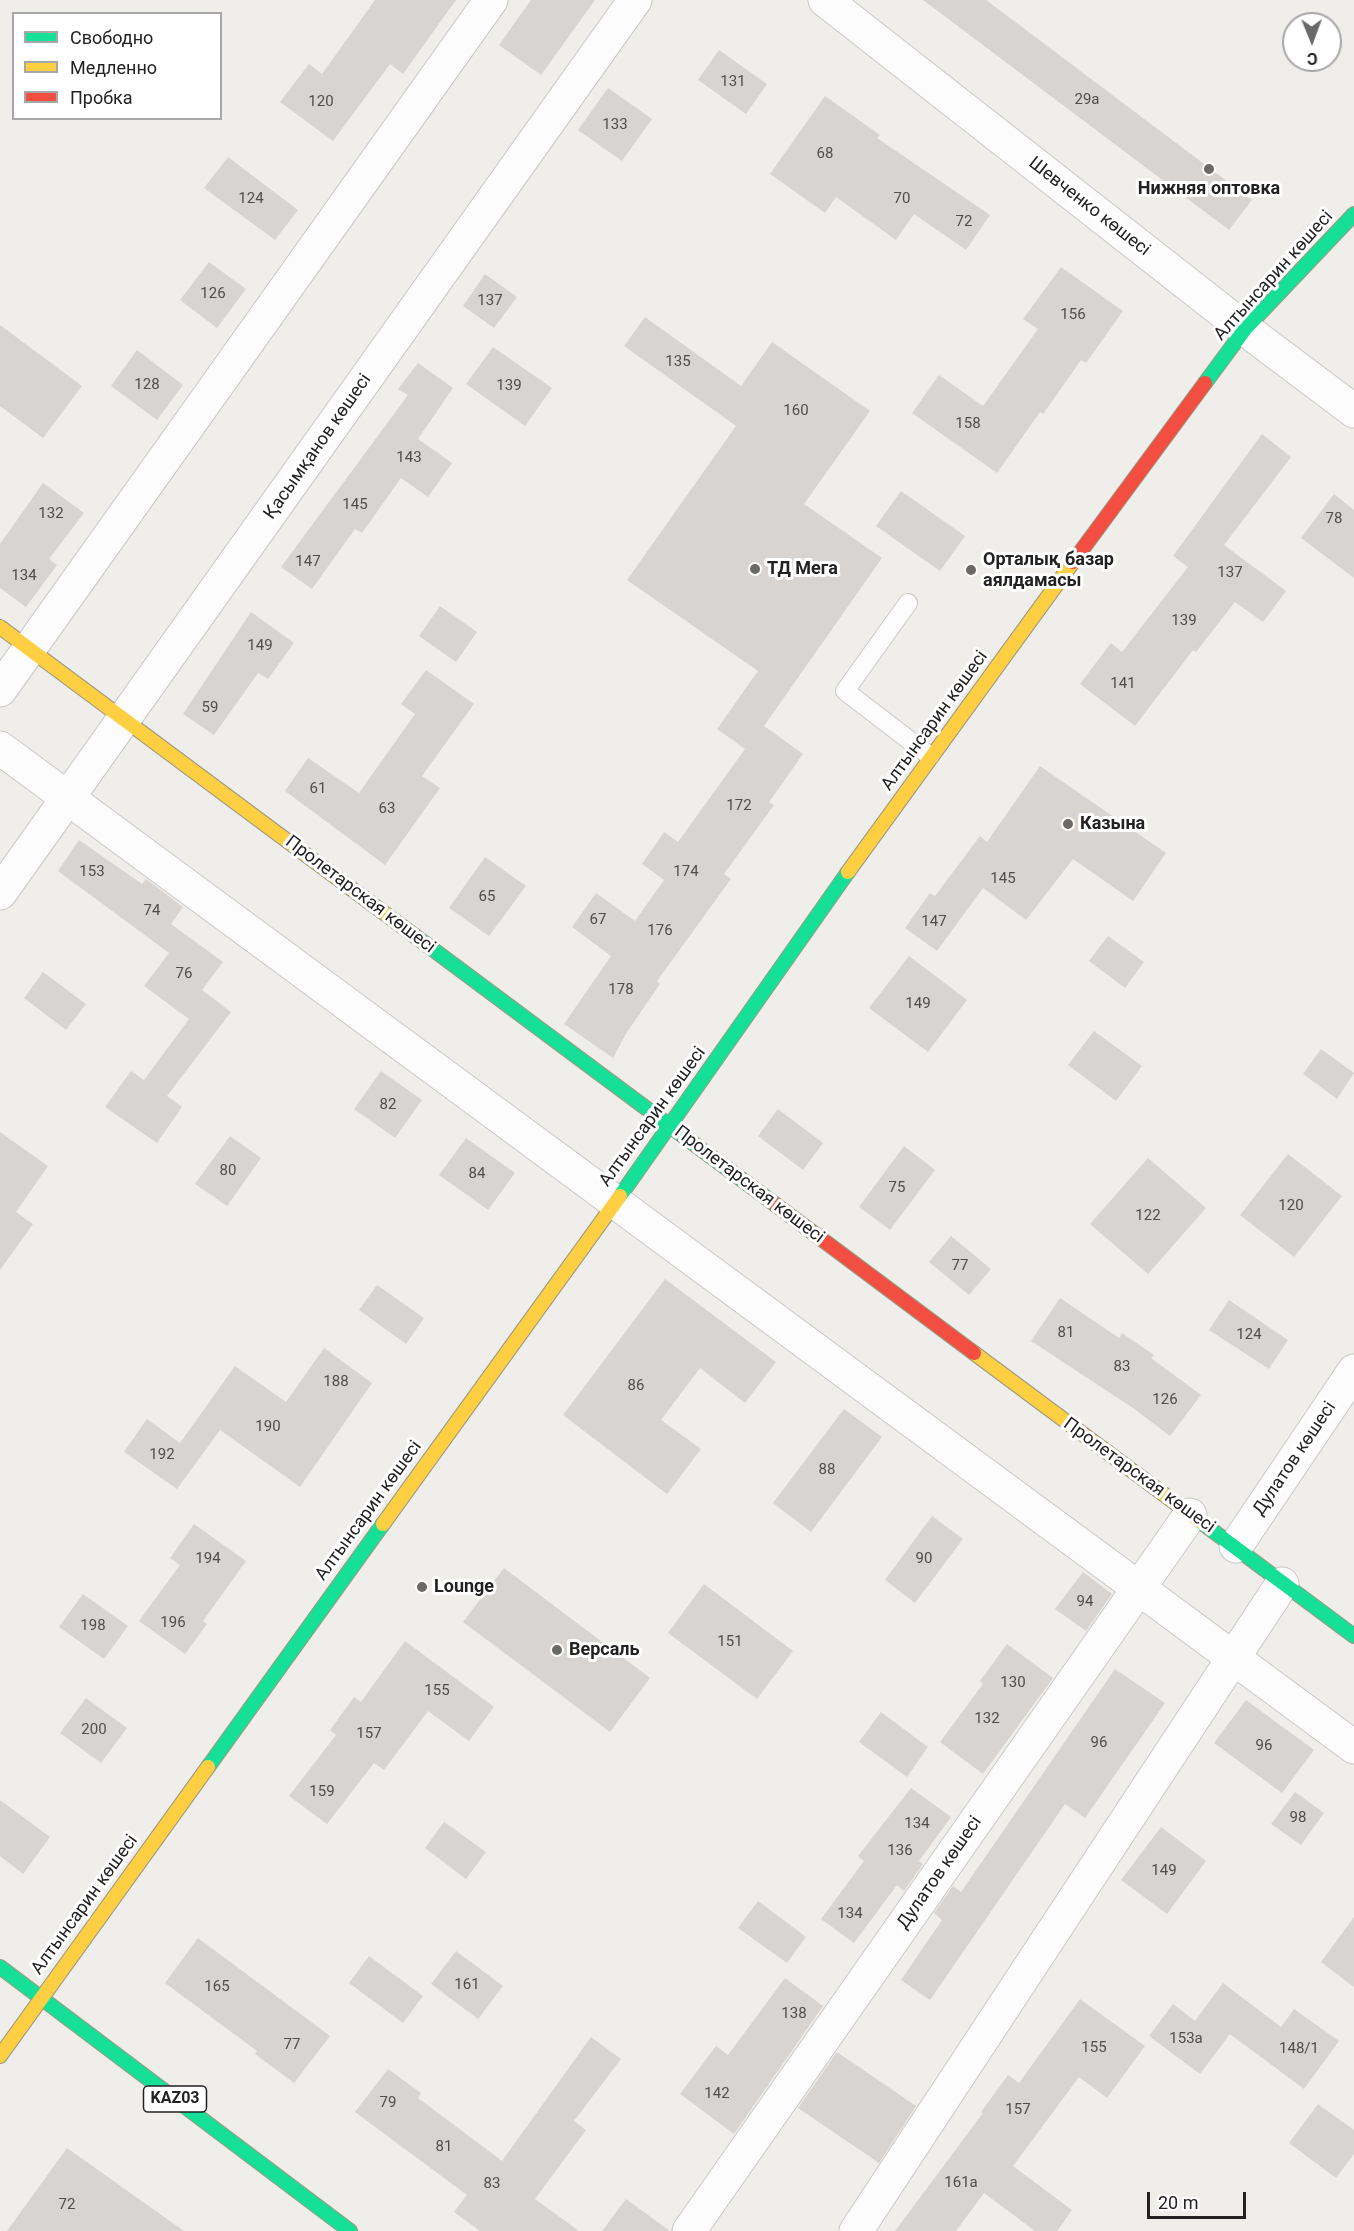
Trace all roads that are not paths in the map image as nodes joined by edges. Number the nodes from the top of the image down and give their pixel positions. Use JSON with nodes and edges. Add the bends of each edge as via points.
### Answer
{"nodes":[{"id":1,"x":491,"y":0,"type":"edge"},
{"id":2,"x":635,"y":0,"type":"edge"},
{"id":3,"x":825,"y":0,"type":"edge"},
{"id":4,"x":1354,"y":214,"type":"edge"},
{"id":5,"x":1245,"y":329,"type":"junction"},
{"id":6,"x":1354,"y":411,"type":"edge"},
{"id":7,"x":908,"y":603,"type":"dead end"},
{"id":8,"x":0,"y":627,"type":"edge"},
{"id":9,"x":29,"y":649,"type":"junction"},
{"id":10,"x":0,"y":690,"type":"edge"},
{"id":11,"x":124,"y":720,"type":"junction"},
{"id":12,"x":0,"y":748,"type":"edge"},
{"id":13,"x":930,"y":756,"type":"junction"},
{"id":14,"x":67,"y":798,"type":"junction"},
{"id":15,"x":0,"y":893,"type":"edge"},
{"id":16,"x":670,"y":1126,"type":"junction"},
{"id":17,"x":615,"y":1202,"type":"junction"},
{"id":18,"x":1354,"y":1371,"type":"edge"},
{"id":19,"x":1190,"y":1515,"type":"junction"},
{"id":20,"x":1236,"y":1546,"type":"junction"},
{"id":21,"x":1282,"y":1584,"type":"junction"},
{"id":22,"x":1139,"y":1588,"type":"junction"},
{"id":23,"x":1354,"y":1636,"type":"edge"},
{"id":24,"x":1233,"y":1659,"type":"junction"},
{"id":25,"x":1354,"y":1747,"type":"edge"},
{"id":26,"x":0,"y":1967,"type":"edge"},
{"id":27,"x":40,"y":1997,"type":"junction"},
{"id":28,"x":0,"y":2056,"type":"edge"},
{"id":29,"x":350,"y":2231,"type":"edge"},
{"id":30,"x":689,"y":2231,"type":"edge"},
{"id":31,"x":856,"y":2231,"type":"edge"}],
"edges":[{"from":1,"to":9,"type":"street"},
{"from":2,"to":11,"type":"street","name":"Қасымқанов көшесі"},
{"from":3,"to":5,"type":"street","name":"Шевченко көшесі"},
{"from":4,"to":5,"type":"street","name":"Алтынсарин көшесі"},
{"from":5,"to":6,"type":"street","name":"Шевченко көшесі"},
{"from":5,"to":13,"type":"street","name":"Алтынсарин көшесі"},
{"from":7,"to":13,"type":"lane","via":[[845,692]]},
{"from":8,"to":9,"type":"street","name":"Пролетарская көшесі"},
{"from":9,"to":10,"type":"street"},
{"from":9,"to":11,"type":"street","name":"Пролетарская көшесі"},
{"from":11,"to":14,"type":"street","name":"Қасымқанов көшесі"},
{"from":11,"to":16,"type":"street","name":"Пролетарская көшесі"},
{"from":12,"to":14,"type":"street"},
{"from":13,"to":16,"type":"street","name":"Алтынсарин көшесі"},
{"from":14,"to":15,"type":"street","name":"Қасымқанов көшесі"},
{"from":14,"to":17,"type":"street"},
{"from":16,"to":17,"type":"street","name":"Алтынсарин көшесі"},
{"from":16,"to":19,"type":"street","name":"Пролетарская көшесі"},
{"from":17,"to":22,"type":"street"},
{"from":17,"to":27,"type":"street","name":"Алтынсарин көшесі"},
{"from":18,"to":20,"type":"street","name":"Дулатов көшесі"},
{"from":19,"to":20,"type":"street","name":"Пролетарская көшесі"},
{"from":19,"to":22,"type":"street","name":"Дулатов көшесі"},
{"from":20,"to":21,"type":"street","name":"Пролетарская көшесі"},
{"from":21,"to":23,"type":"street","name":"Пролетарская көшесі"},
{"from":21,"to":24,"type":"street"},
{"from":22,"to":24,"type":"street"},
{"from":22,"to":30,"type":"street","name":"Дулатов көшесі"},
{"from":24,"to":25,"type":"street"},
{"from":24,"to":31,"type":"street"},
{"from":26,"to":27,"type":"street","number":"KАZ03"},
{"from":27,"to":28,"type":"street","name":"Алтынсарин көшесі"},
{"from":27,"to":29,"type":"street","number":"KАZ03"}]}
